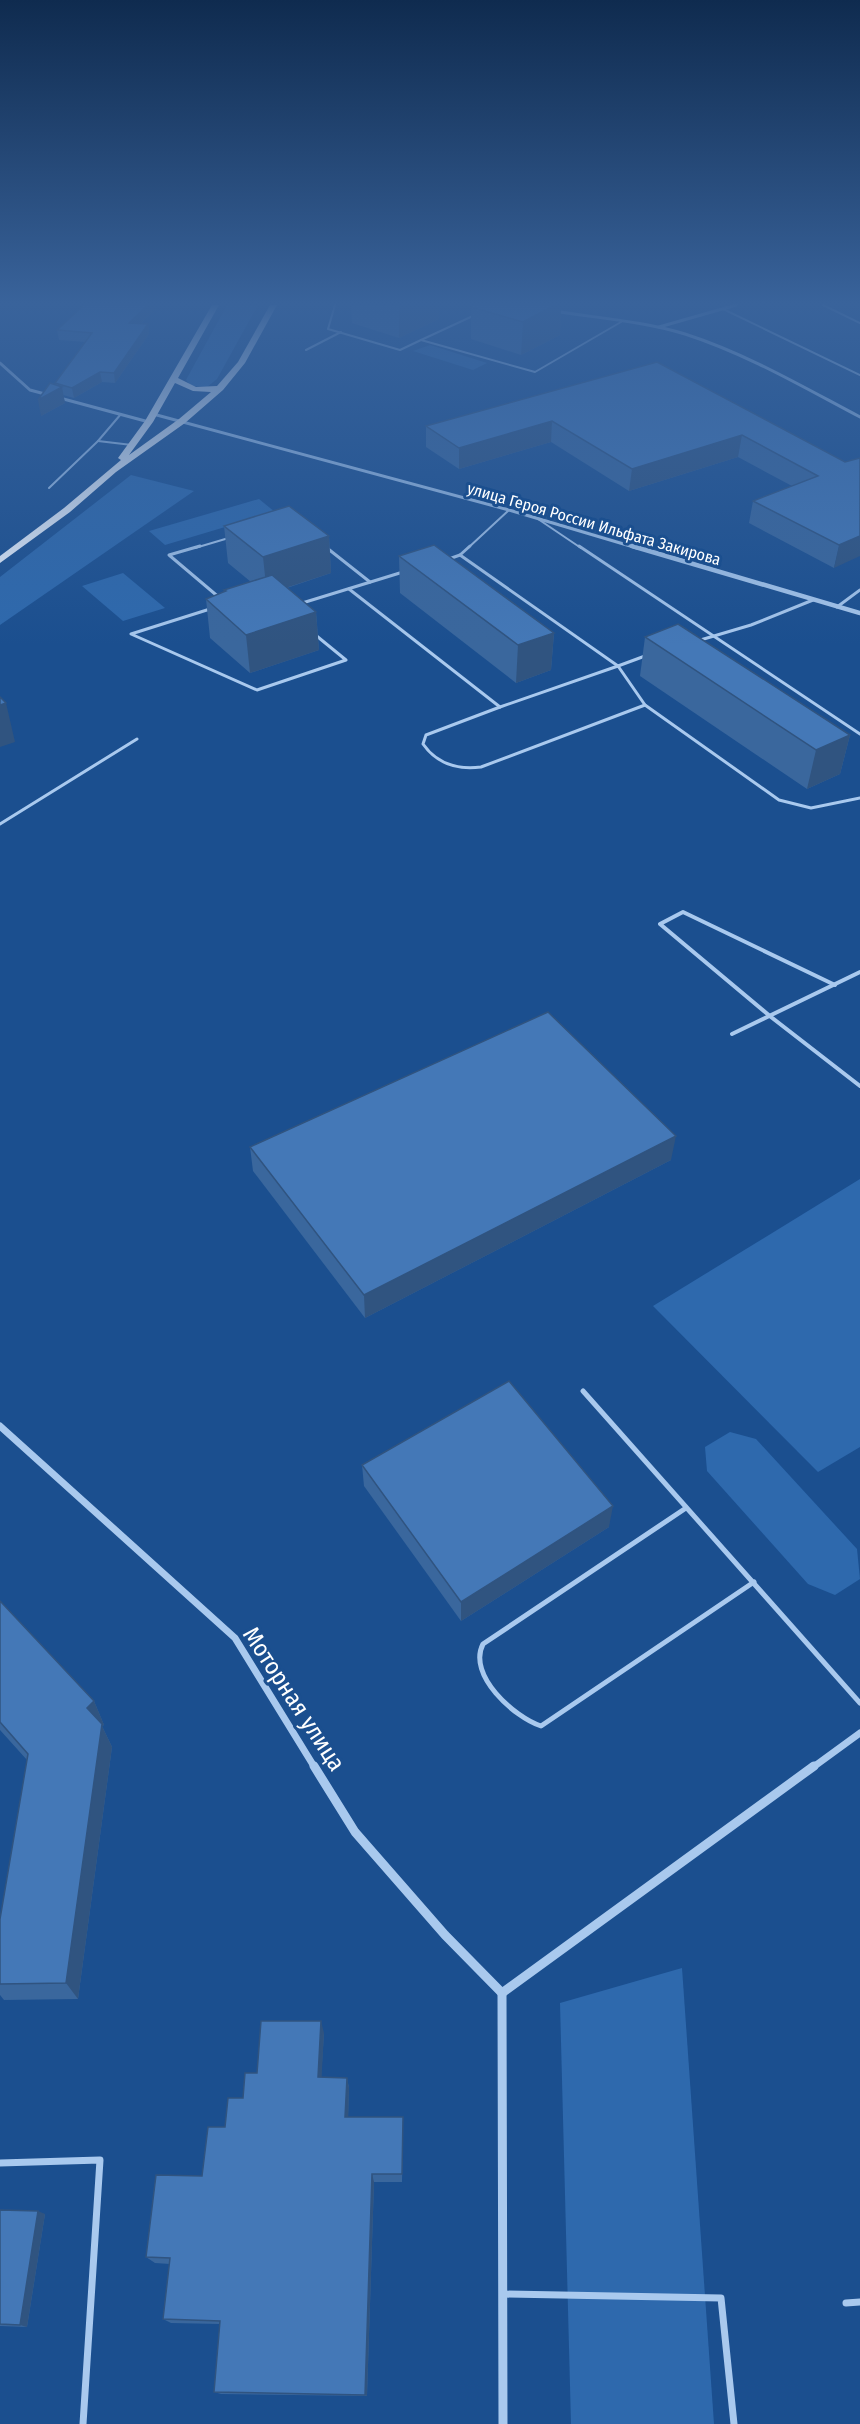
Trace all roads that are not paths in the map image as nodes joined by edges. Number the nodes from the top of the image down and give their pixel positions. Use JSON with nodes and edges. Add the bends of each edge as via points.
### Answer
{"nodes":[{"id":1,"x":117,"y":418,"type":"edge"},
{"id":2,"x":151,"y":418,"type":"edge"},
{"id":3,"x":152,"y":418,"type":"edge"},
{"id":4,"x":185,"y":418,"type":"edge"},
{"id":5,"x":182,"y":421,"type":"junction"},
{"id":6,"x":98,"y":441,"type":"junction"},
{"id":7,"x":132,"y":445,"type":"junction"},
{"id":8,"x":113,"y":470,"type":"junction"},
{"id":9,"x":49,"y":488,"type":"dead end"},
{"id":10,"x":509,"y":510,"type":"junction"},
{"id":11,"x":538,"y":519,"type":"junction"},
{"id":12,"x":236,"y":536,"type":"edge"},
{"id":13,"x":326,"y":548,"type":"dead end"},
{"id":14,"x":460,"y":555,"type":"junction"},
{"id":15,"x":0,"y":560,"type":"edge"},
{"id":16,"x":438,"y":562,"type":"edge"},
{"id":17,"x":404,"y":572,"type":"dead end"},
{"id":18,"x":370,"y":582,"type":"junction"},
{"id":19,"x":349,"y":589,"type":"junction"},
{"id":20,"x":860,"y":590,"type":"edge"},
{"id":21,"x":813,"y":600,"type":"junction"},
{"id":22,"x":226,"y":603,"type":"edge"},
{"id":23,"x":295,"y":606,"type":"edge"},
{"id":24,"x":216,"y":607,"type":"edge"},
{"id":25,"x":837,"y":607,"type":"junction"},
{"id":26,"x":860,"y":613,"type":"edge"},
{"id":27,"x":311,"y":631,"type":"edge"},
{"id":28,"x":715,"y":637,"type":"junction"},
{"id":29,"x":687,"y":643,"type":"edge"},
{"id":30,"x":648,"y":655,"type":"edge"},
{"id":31,"x":618,"y":666,"type":"junction"},
{"id":32,"x":645,"y":705,"type":"junction"},
{"id":33,"x":500,"y":707,"type":"junction"},
{"id":34,"x":860,"y":734,"type":"edge"},
{"id":35,"x":137,"y":739,"type":"dead end"},
{"id":36,"x":860,"y":798,"type":"edge"},
{"id":37,"x":0,"y":824,"type":"edge"},
{"id":38,"x":860,"y":972,"type":"edge"},
{"id":39,"x":835,"y":984,"type":"junction"},
{"id":40,"x":771,"y":1017,"type":"junction"},
{"id":41,"x":732,"y":1034,"type":"dead end"},
{"id":42,"x":860,"y":1086,"type":"edge"},
{"id":43,"x":583,"y":1391,"type":"dead end"},
{"id":44,"x":0,"y":1426,"type":"edge"},
{"id":45,"x":686,"y":1508,"type":"junction"},
{"id":46,"x":754,"y":1582,"type":"junction"},
{"id":47,"x":860,"y":1703,"type":"edge"},
{"id":48,"x":860,"y":1733,"type":"edge"},
{"id":49,"x":502,"y":1993,"type":"junction"},
{"id":50,"x":0,"y":2163,"type":"edge"},
{"id":51,"x":503,"y":2294,"type":"junction"},
{"id":52,"x":860,"y":2302,"type":"edge"},
{"id":53,"x":846,"y":2303,"type":"dead end"},
{"id":54,"x":83,"y":2424,"type":"edge"},
{"id":55,"x":503,"y":2424,"type":"edge"},
{"id":56,"x":734,"y":2424,"type":"edge"}],
"edges":[{"from":1,"to":6,"type":"lane"},
{"from":2,"to":7,"type":"main road"},
{"from":3,"to":5,"type":"street","name":"улица Героя России Ильфата Закирова"},
{"from":4,"to":5,"type":"main road"},
{"from":5,"to":8,"type":"main road"},
{"from":5,"to":10,"type":"street","name":"улица Героя России Ильфата Закирова"},
{"from":6,"to":7,"type":"lane"},
{"from":6,"to":9,"type":"lane"},
{"from":7,"to":8,"type":"main road"},
{"from":8,"to":15,"type":"main road"},
{"from":10,"to":11,"type":"street","name":"улица Героя России Ильфата Закирова"},
{"from":10,"to":14,"type":"lane"},
{"from":11,"to":21,"type":"street","name":"улица Героя России Ильфата Закирова"},
{"from":11,"to":28,"type":"lane"},
{"from":12,"to":22,"type":"lane","via":[[169,555]]},
{"from":13,"to":18,"type":"lane"},
{"from":14,"to":16,"type":"lane"},
{"from":14,"to":31,"type":"lane"},
{"from":17,"to":18,"type":"lane"},
{"from":18,"to":19,"type":"lane"},
{"from":19,"to":23,"type":"lane"},
{"from":19,"to":33,"type":"lane"},
{"from":20,"to":25,"type":"lane"},
{"from":21,"to":25,"type":"street","name":"улица Героя России Ильфата Закирова"},
{"from":21,"to":28,"type":"lane"},
{"from":24,"to":27,"type":"lane","via":[[131,634],[257,690],[346,660]]},
{"from":25,"to":26,"type":"street","name":"улица Героя России Ильфата Закирова"},
{"from":28,"to":29,"type":"lane"},
{"from":28,"to":34,"type":"lane"},
{"from":30,"to":31,"type":"lane"},
{"from":31,"to":32,"type":"lane"},
{"from":31,"to":33,"type":"lane"},
{"from":32,"to":33,"type":"lane","via":[[464,770],[443,762],[423,744],[426,735]]},
{"from":32,"to":36,"type":"lane","via":[[779,800],[811,808]]},
{"from":35,"to":37,"type":"lane"},
{"from":38,"to":39,"type":"lane"},
{"from":39,"to":40,"type":"lane"},
{"from":39,"to":40,"type":"lane","via":[[683,912],[660,924]]},
{"from":40,"to":41,"type":"lane"},
{"from":40,"to":42,"type":"lane"},
{"from":43,"to":45,"type":"lane"},
{"from":44,"to":49,"type":"street","name":"Моторная улица","via":[[235,1638],[355,1832]]},
{"from":45,"to":46,"type":"lane"},
{"from":45,"to":46,"type":"lane","via":[[483,1644],[479,1663],[502,1697],[523,1719],[541,1726]]},
{"from":46,"to":47,"type":"lane"},
{"from":48,"to":49,"type":"street"},
{"from":49,"to":51,"type":"street"},
{"from":50,"to":54,"type":"lane","via":[[100,2160]]},
{"from":51,"to":55,"type":"street"},
{"from":51,"to":56,"type":"lane","via":[[721,2298]]},
{"from":52,"to":53,"type":"lane"}]}
